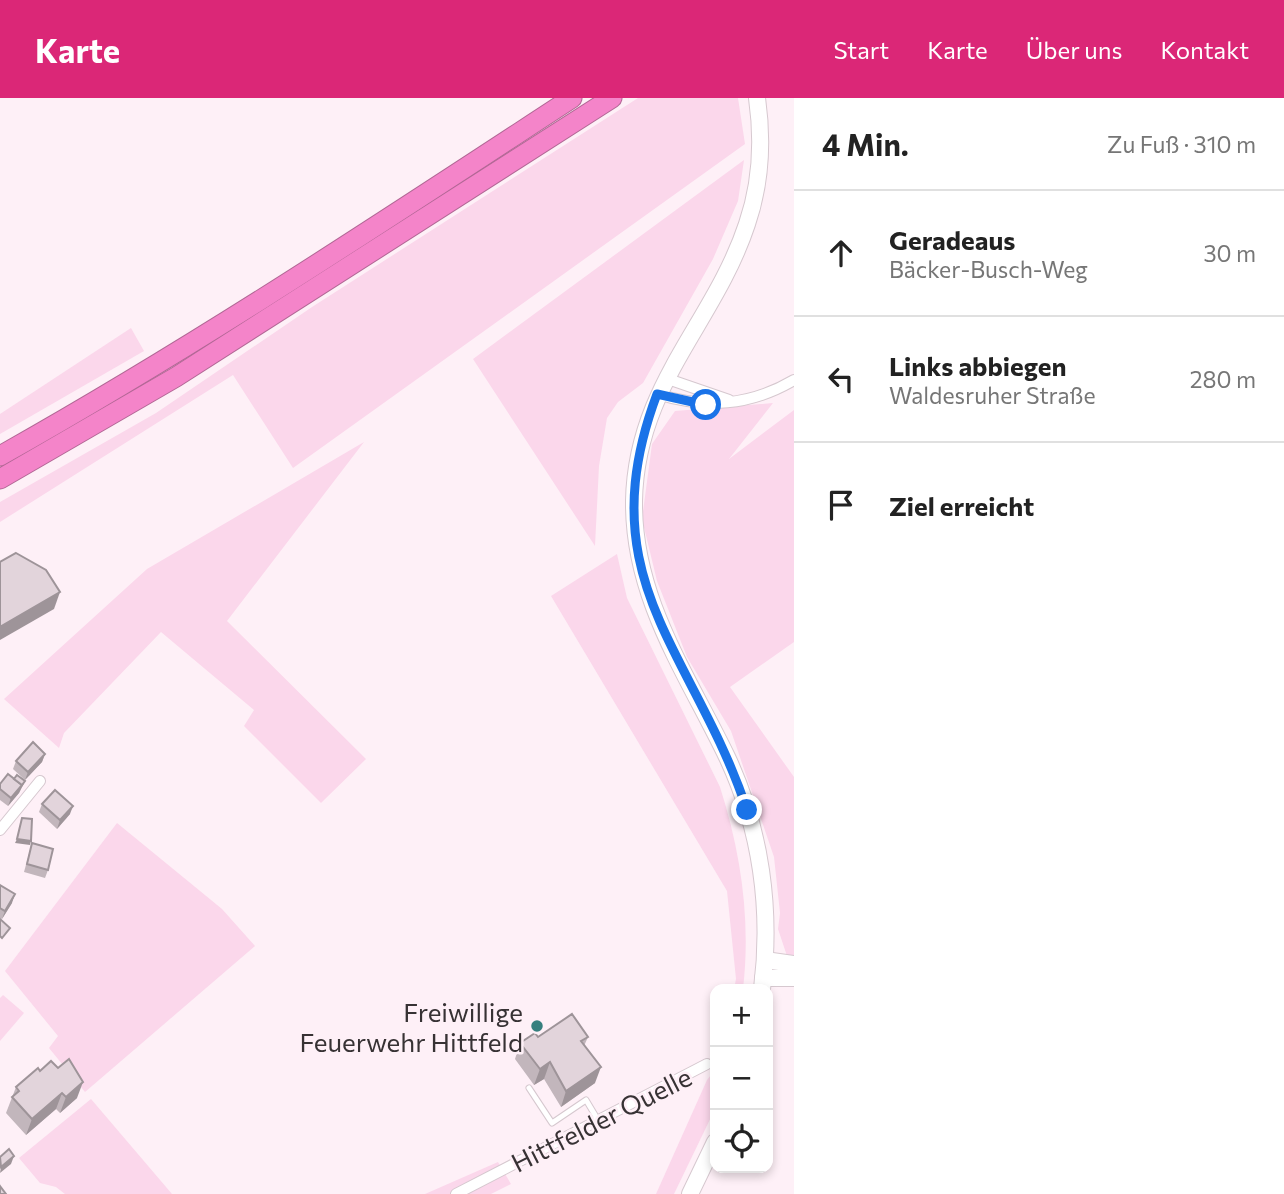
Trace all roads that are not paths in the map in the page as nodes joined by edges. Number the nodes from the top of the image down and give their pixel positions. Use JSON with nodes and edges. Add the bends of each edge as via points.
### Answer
{"nodes":[{"id":1,"x":572,"y":98,"type":"edge"},
{"id":2,"x":612,"y":98,"type":"edge"},
{"id":3,"x":757,"y":98,"type":"edge"},
{"id":4,"x":665,"y":378,"type":"junction"},
{"id":5,"x":794,"y":380,"type":"edge"},
{"id":6,"x":657,"y":394,"type":"junction"},
{"id":7,"x":731,"y":401,"type":"junction"},
{"id":8,"x":0,"y":456,"type":"edge"},
{"id":9,"x":0,"y":479,"type":"edge"},
{"id":10,"x":40,"y":781,"type":"dead end"},
{"id":11,"x":0,"y":830,"type":"edge"},
{"id":12,"x":765,"y":960,"type":"junction"},
{"id":13,"x":794,"y":964,"type":"edge"},
{"id":14,"x":794,"y":978,"type":"edge"},
{"id":15,"x":762,"y":984,"type":"edge"},
{"id":16,"x":707,"y":1064,"type":"dead end"},
{"id":17,"x":529,"y":1088,"type":"dead end"},
{"id":18,"x":599,"y":1121,"type":"junction"},
{"id":19,"x":710,"y":1152,"type":"edge"},
{"id":20,"x":456,"y":1194,"type":"edge"},
{"id":21,"x":690,"y":1194,"type":"edge"}],
"edges":[{"from":1,"to":8,"type":"highway","via":[[263,299]]},
{"from":2,"to":9,"type":"highway","via":[[176,377]]},
{"from":3,"to":4,"type":"street","via":[[760,159],[747,226],[722,280]]},
{"from":4,"to":6,"type":"street"},
{"from":4,"to":7,"type":"street"},
{"from":5,"to":7,"type":"street","via":[[764,395]]},
{"from":6,"to":7,"type":"street","via":[[706,405]]},
{"from":6,"to":12,"type":"street","via":[[637,466],[638,559],[657,620],[727,757],[747,810],[762,880]]},
{"from":10,"to":11,"type":"street"},
{"from":12,"to":13,"type":"street"},
{"from":12,"to":15,"type":"street"},
{"from":14,"to":15,"type":"street"},
{"from":16,"to":18,"type":"street","name":"Hittfelder Quelle"},
{"from":17,"to":18,"type":"lane","via":[[552,1123],[586,1100]]},
{"from":18,"to":20,"type":"street","name":"Hittfelder Quelle"},
{"from":19,"to":21,"type":"street"}]}
